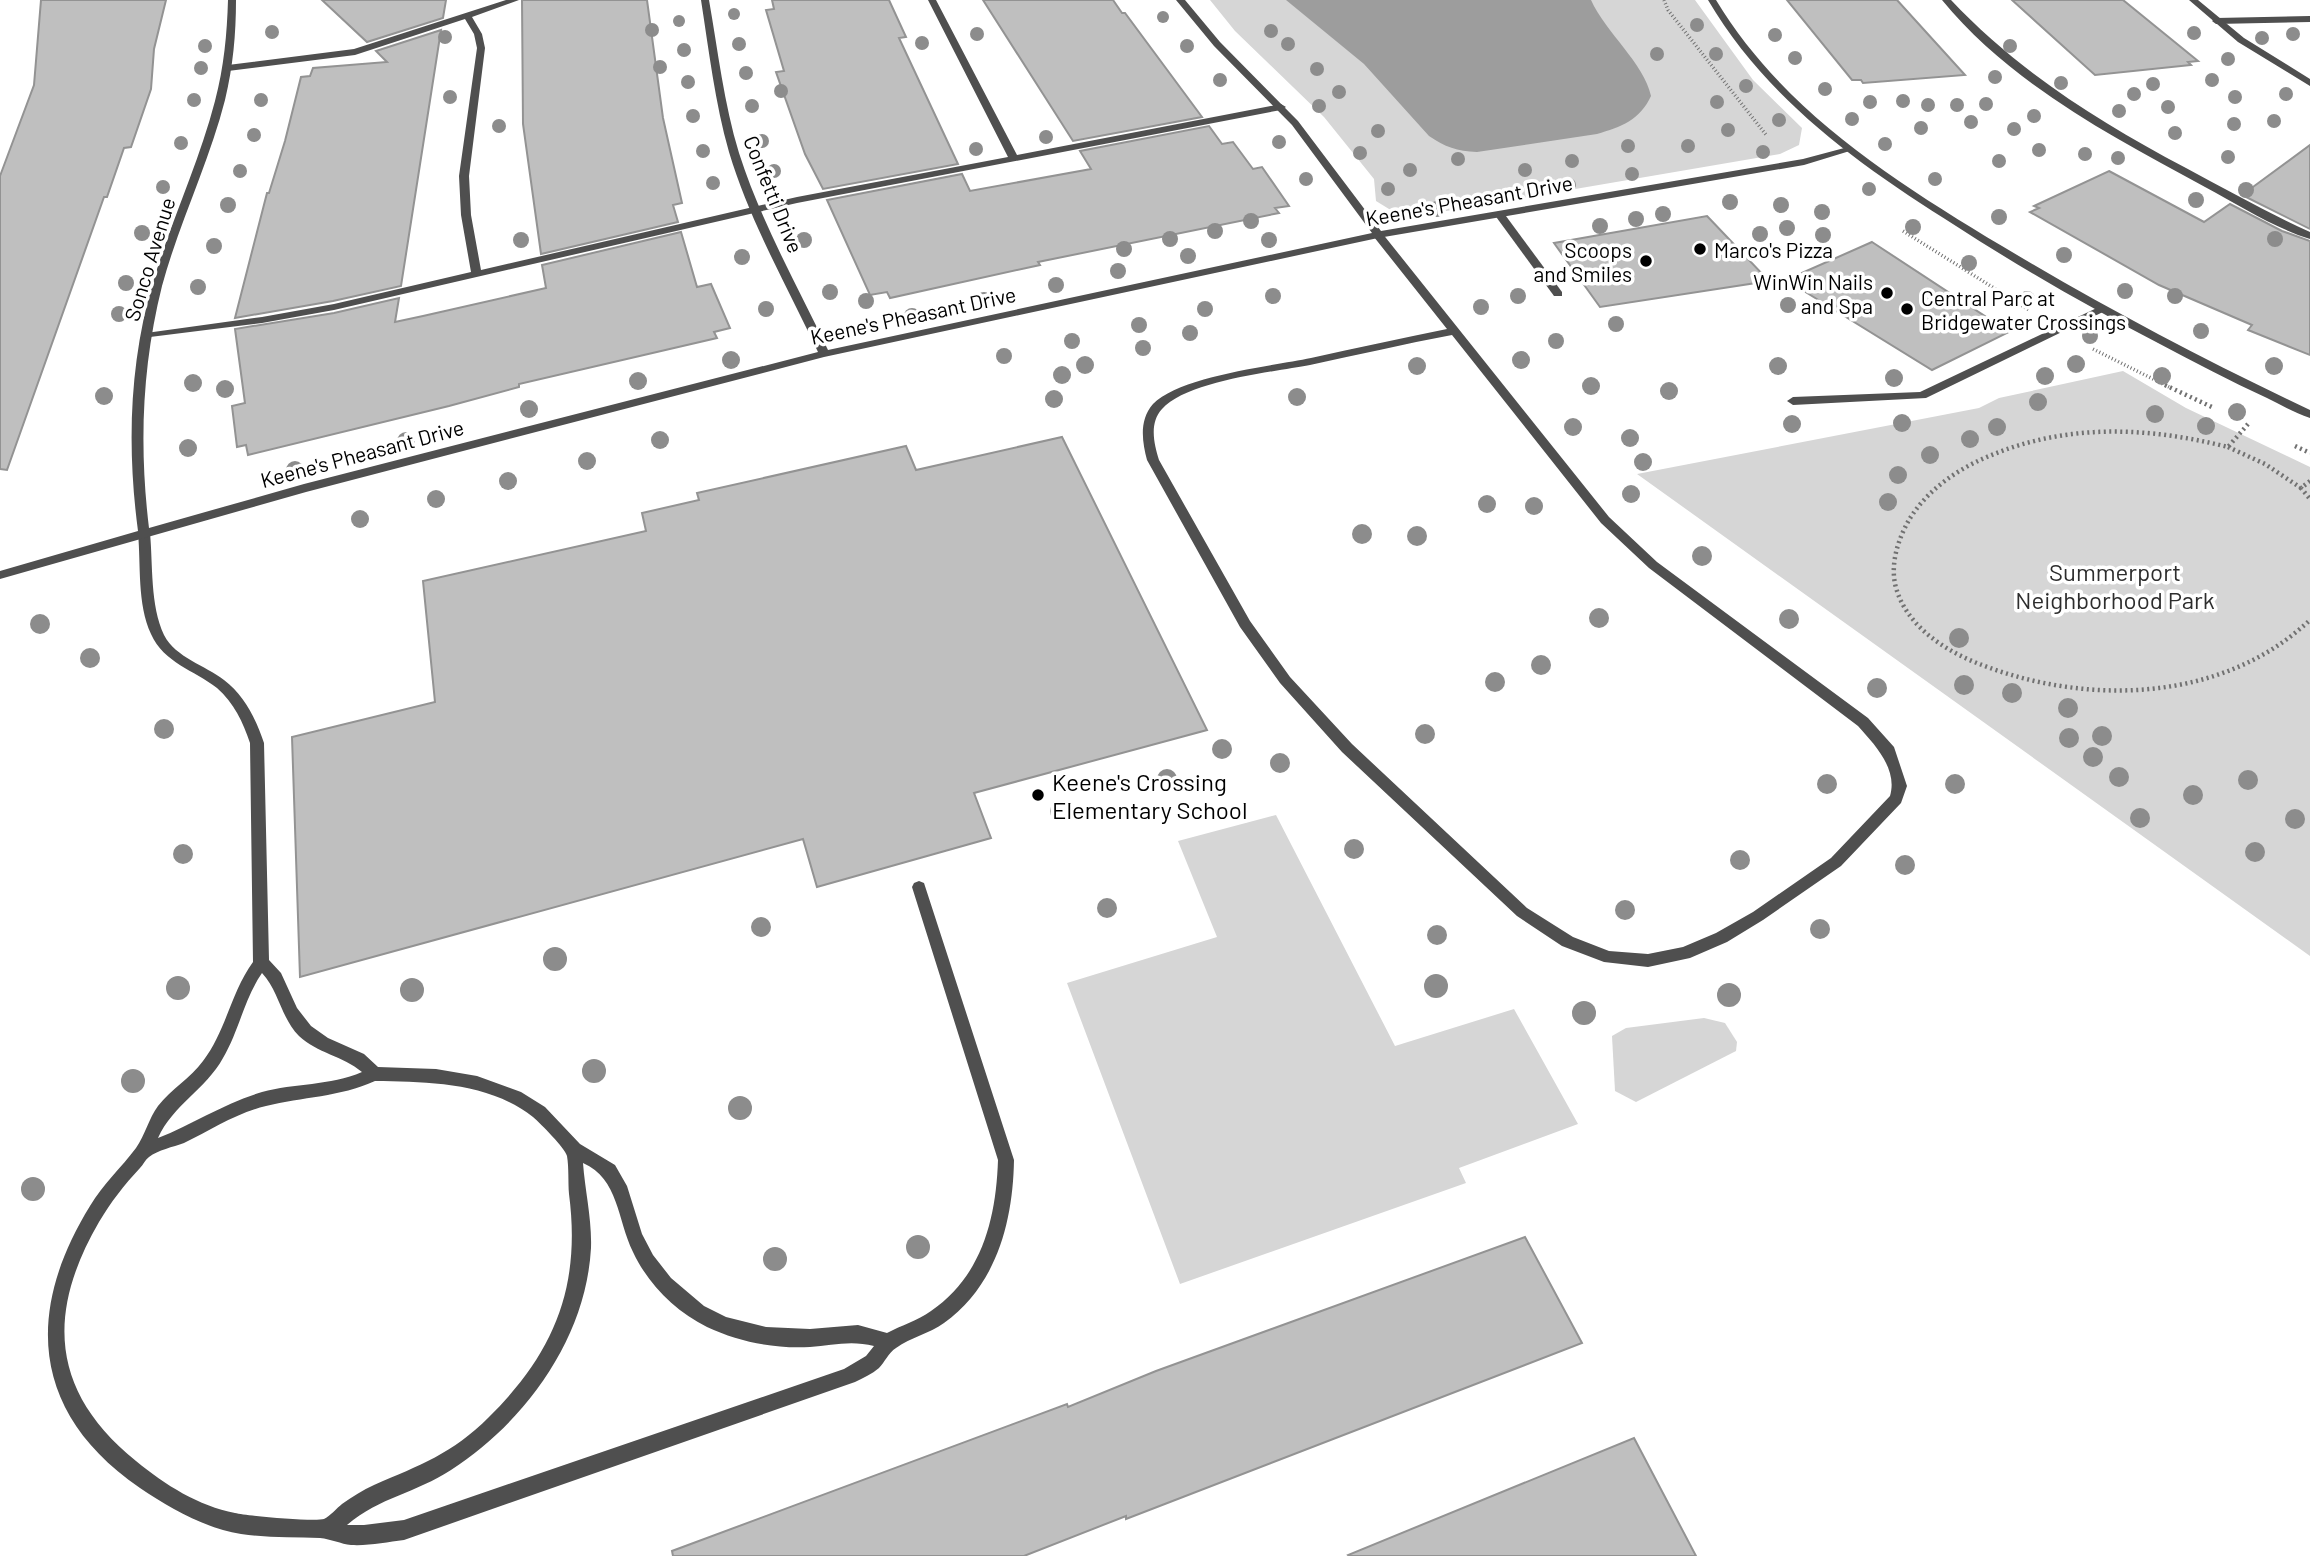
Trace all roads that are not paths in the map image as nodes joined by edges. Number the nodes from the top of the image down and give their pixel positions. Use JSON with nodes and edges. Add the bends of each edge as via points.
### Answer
{"nodes":[{"id":1,"x":232,"y":0,"type":"edge"},
{"id":2,"x":515,"y":0,"type":"edge"},
{"id":3,"x":705,"y":0,"type":"edge"},
{"id":4,"x":932,"y":0,"type":"edge"},
{"id":5,"x":1180,"y":0,"type":"edge"},
{"id":6,"x":1712,"y":0,"type":"edge"},
{"id":7,"x":1946,"y":0,"type":"edge"},
{"id":8,"x":2193,"y":0,"type":"edge"},
{"id":9,"x":467,"y":16,"type":"junction"},
{"id":10,"x":2310,"y":19,"type":"edge"},
{"id":11,"x":2216,"y":21,"type":"junction"},
{"id":12,"x":228,"y":68,"type":"junction"},
{"id":13,"x":2310,"y":83,"type":"edge"},
{"id":14,"x":1281,"y":107,"type":"junction"},
{"id":15,"x":1848,"y":150,"type":"junction"},
{"id":16,"x":1013,"y":157,"type":"junction"},
{"id":17,"x":755,"y":209,"type":"junction"},
{"id":18,"x":1499,"y":214,"type":"junction"},
{"id":19,"x":1378,"y":235,"type":"junction"},
{"id":20,"x":2310,"y":236,"type":"edge"},
{"id":21,"x":478,"y":274,"type":"junction"},
{"id":22,"x":1558,"y":294,"type":"dead end"},
{"id":23,"x":2101,"y":309,"type":"junction"},
{"id":24,"x":1453,"y":331,"type":"junction"},
{"id":25,"x":146,"y":336,"type":"junction"},
{"id":26,"x":824,"y":354,"type":"junction"},
{"id":27,"x":1793,"y":401,"type":"dead end"},
{"id":28,"x":2310,"y":414,"type":"edge"},
{"id":29,"x":144,"y":533,"type":"junction"},
{"id":30,"x":0,"y":575,"type":"edge"},
{"id":31,"x":919,"y":887,"type":"dead end"},
{"id":32,"x":261,"y":963,"type":"junction"},
{"id":33,"x":374,"y":1074,"type":"junction"},
{"id":34,"x":575,"y":1150,"type":"junction"},
{"id":35,"x":143,"y":1151,"type":"junction"},
{"id":36,"x":888,"y":1342,"type":"junction"},
{"id":37,"x":327,"y":1528,"type":"junction"}],
"edges":[{"from":1,"to":12,"type":"street","name":"Sonco Avenue"},
{"from":2,"to":9,"type":"street"},
{"from":3,"to":17,"type":"street","name":"Confetti Drive","via":[[725,118]]},
{"from":4,"to":16,"type":"street"},
{"from":5,"to":14,"type":"street"},
{"from":6,"to":15,"type":"street","via":[[1765,70]]},
{"from":7,"to":20,"type":"street","via":[[2001,55],[2081,113],[2256,211]]},
{"from":8,"to":11,"type":"street"},
{"from":9,"to":12,"type":"street","via":[[355,52]]},
{"from":9,"to":21,"type":"street","via":[[481,48],[464,176],[466,215]]},
{"from":10,"to":11,"type":"street"},
{"from":11,"to":13,"type":"street"},
{"from":12,"to":25,"type":"street","name":"Sonco Avenue","via":[[213,131],[167,254]]},
{"from":14,"to":16,"type":"street"},
{"from":14,"to":19,"type":"street"},
{"from":15,"to":18,"type":"street","name":"Keene's Pheasant Drive","via":[[1804,162]]},
{"from":15,"to":23,"type":"street","via":[[1913,195]]},
{"from":16,"to":17,"type":"street"},
{"from":17,"to":21,"type":"street"},
{"from":17,"to":26,"type":"street","name":"Confetti Drive"},
{"from":18,"to":19,"type":"street","name":"Keene's Pheasant Drive"},
{"from":18,"to":22,"type":"street"},
{"from":19,"to":24,"type":"street"},
{"from":19,"to":26,"type":"street","name":"Keene's Pheasant Drive"},
{"from":21,"to":25,"type":"street","via":[[295,315]]},
{"from":23,"to":27,"type":"street","via":[[1922,395]]},
{"from":23,"to":28,"type":"street"},
{"from":24,"to":24,"type":"street","via":[[1584,496],[1627,542],[1877,734],[1889,751],[1900,786],[1896,799],[1836,862],[1719,941],[1693,952],[1637,962],[1603,958],[1549,934],[1522,912],[1325,726],[1264,653],[1153,460],[1147,432],[1151,417],[1173,395],[1227,379]]},
{"from":25,"to":29,"type":"street","name":"Sonco Avenue","via":[[135,429]]},
{"from":26,"to":29,"type":"street","name":"Keene's Pheasant Drive"},
{"from":29,"to":30,"type":"street","name":"Keene's Pheasant Drive"},
{"from":29,"to":32,"type":"street","name":"Sonco Avenue","via":[[157,632],[172,655],[213,678],[235,699],[257,743]]},
{"from":31,"to":36,"type":"street","via":[[998,1130],[1006,1160],[1007,1197],[999,1233],[967,1290],[942,1315]]},
{"from":32,"to":33,"type":"street","via":[[280,982],[284,1001],[307,1033],[364,1061]]},
{"from":32,"to":35,"type":"street","via":[[244,985],[236,1017],[209,1067],[165,1109]]},
{"from":33,"to":34,"type":"street","via":[[447,1076],[478,1083],[534,1108]]},
{"from":33,"to":35,"type":"street","via":[[354,1084],[248,1103],[170,1143]]},
{"from":34,"to":36,"type":"street","via":[[612,1172],[640,1249],[654,1272],[699,1313],[726,1327],[755,1334],[811,1338],[866,1332]]},
{"from":34,"to":37,"type":"street","via":[[573,1170],[582,1217],[577,1284],[568,1316],[531,1382],[505,1412],[442,1465],[375,1494]]},
{"from":35,"to":37,"type":"street","via":[[91,1220],[62,1293],[56,1336],[60,1370],[72,1401],[115,1457],[210,1516],[246,1526]]},
{"from":36,"to":37,"type":"street","via":[[873,1362],[849,1376],[404,1530],[350,1535]]}]}
